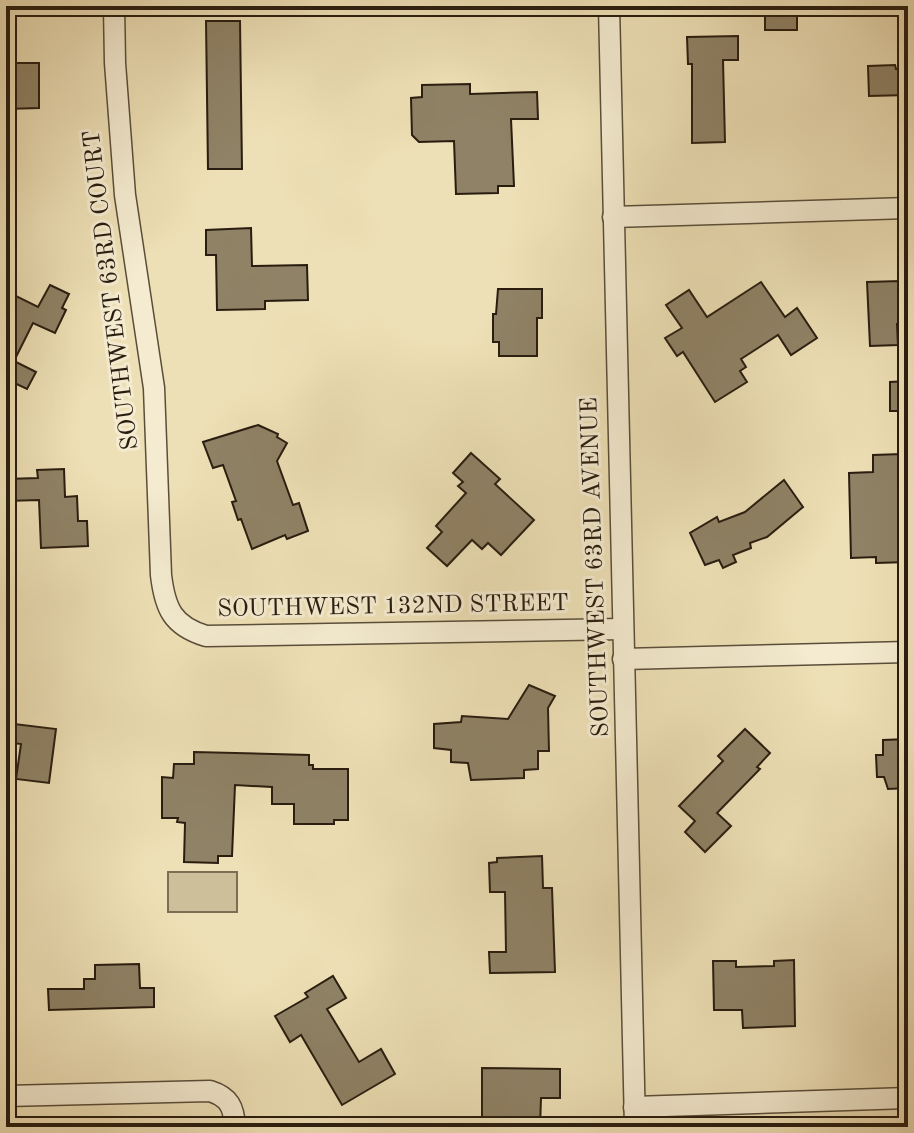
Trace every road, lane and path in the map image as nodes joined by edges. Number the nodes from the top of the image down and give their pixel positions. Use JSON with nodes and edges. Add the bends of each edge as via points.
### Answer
{"nodes":[{"id":1,"x":114,"y":6,"type":"edge"},
{"id":2,"x":609,"y":6,"type":"edge"},
{"id":3,"x":908,"y":208,"type":"edge"},
{"id":4,"x":613,"y":217,"type":"junction"},
{"id":5,"x":172,"y":615,"type":"joint"},
{"id":6,"x":622,"y":629,"type":"junction"},
{"id":7,"x":908,"y":652,"type":"edge"},
{"id":8,"x":623,"y":659,"type":"junction"},
{"id":9,"x":6,"y":1096,"type":"edge"},
{"id":10,"x":908,"y":1098,"type":"edge"},
{"id":11,"x":635,"y":1117,"type":"edge"},
{"id":12,"x":235,"y":1127,"type":"edge"}],
"edges":[{"from":1,"to":5,"type":"street","name":"SOUTHWEST 63RD COURT","via":[[125,195],[154,388],[161,575]]},
{"from":2,"to":4,"type":"street","name":"SOUTHWEST 63RD AVENUE"},
{"from":3,"to":4,"type":"street"},
{"from":4,"to":6,"type":"street","name":"SOUTHWEST 63RD AVENUE"},
{"from":5,"to":6,"type":"street","name":"SOUTHWEST 132ND STREET","via":[[185,628],[206,636]]},
{"from":6,"to":8,"type":"street","name":"SOUTHWEST 63RD AVENUE"},
{"from":7,"to":8,"type":"street"},
{"from":8,"to":11,"type":"street","name":"SOUTHWEST 63RD AVENUE"},
{"from":9,"to":12,"type":"street","via":[[196,1090],[222,1095],[234,1111]]},
{"from":10,"to":11,"type":"street"}]}
